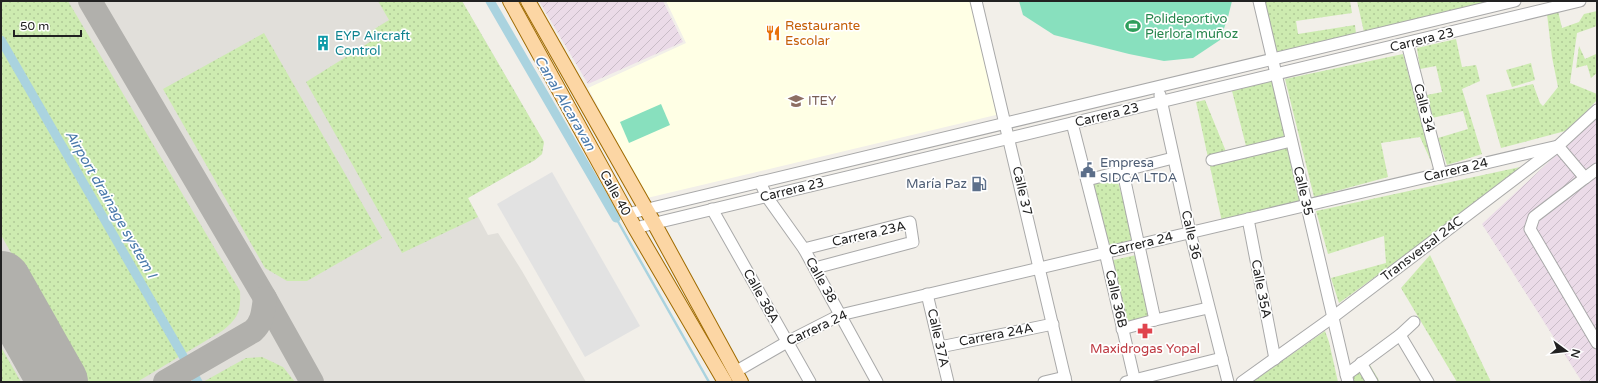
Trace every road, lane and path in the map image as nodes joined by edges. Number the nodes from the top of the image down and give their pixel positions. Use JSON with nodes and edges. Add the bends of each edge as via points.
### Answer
{"nodes":[{"id":1,"x":510,"y":1,"type":"edge"},
{"id":2,"x":528,"y":1,"type":"edge"},
{"id":3,"x":976,"y":1,"type":"edge"},
{"id":4,"x":1259,"y":1,"type":"edge"},
{"id":5,"x":1515,"y":1,"type":"edge"},
{"id":6,"x":1580,"y":1,"type":"edge"},
{"id":7,"x":1407,"y":43,"type":"junction"},
{"id":8,"x":1272,"y":59,"type":"junction"},
{"id":9,"x":1276,"y":74,"type":"junction"},
{"id":10,"x":1158,"y":87,"type":"junction"},
{"id":11,"x":1161,"y":102,"type":"junction"},
{"id":12,"x":1597,"y":110,"type":"edge"},
{"id":13,"x":1072,"y":123,"type":"junction"},
{"id":14,"x":1006,"y":124,"type":"junction"},
{"id":15,"x":1009,"y":139,"type":"junction"},
{"id":16,"x":1291,"y":141,"type":"junction"},
{"id":17,"x":1558,"y":146,"type":"junction"},
{"id":18,"x":1173,"y":158,"type":"junction"},
{"id":19,"x":1212,"y":160,"type":"dead end"},
{"id":20,"x":1597,"y":168,"type":"edge"},
{"id":21,"x":1122,"y":172,"type":"junction"},
{"id":22,"x":1441,"y":174,"type":"junction"},
{"id":23,"x":1585,"y":178,"type":"junction"},
{"id":24,"x":1087,"y":180,"type":"junction"},
{"id":25,"x":760,"y":182,"type":"junction"},
{"id":26,"x":767,"y":197,"type":"junction"},
{"id":27,"x":1306,"y":205,"type":"junction"},
{"id":28,"x":646,"y":209,"type":"junction"},
{"id":29,"x":712,"y":209,"type":"junction"},
{"id":30,"x":627,"y":214,"type":"junction"},
{"id":31,"x":1248,"y":219,"type":"junction"},
{"id":32,"x":654,"y":224,"type":"junction"},
{"id":33,"x":635,"y":228,"type":"junction"},
{"id":34,"x":1190,"y":232,"type":"junction"},
{"id":35,"x":1138,"y":245,"type":"junction"},
{"id":36,"x":804,"y":249,"type":"junction"},
{"id":37,"x":1105,"y":252,"type":"junction"},
{"id":38,"x":815,"y":268,"type":"junction"},
{"id":39,"x":1040,"y":268,"type":"junction"},
{"id":40,"x":928,"y":294,"type":"junction"},
{"id":41,"x":1208,"y":308,"type":"junction"},
{"id":42,"x":840,"y":315,"type":"junction"},
{"id":43,"x":1332,"y":317,"type":"junction"},
{"id":44,"x":1154,"y":320,"type":"junction"},
{"id":45,"x":1414,"y":322,"type":"dead end"},
{"id":46,"x":1053,"y":324,"type":"junction"},
{"id":47,"x":1122,"y":328,"type":"junction"},
{"id":48,"x":1400,"y":336,"type":"junction"},
{"id":49,"x":787,"y":342,"type":"junction"},
{"id":50,"x":1597,"y":343,"type":"edge"},
{"id":51,"x":940,"y":347,"type":"junction"},
{"id":52,"x":1222,"y":358,"type":"junction"},
{"id":53,"x":1275,"y":359,"type":"junction"},
{"id":54,"x":1361,"y":363,"type":"junction"},
{"id":55,"x":738,"y":377,"type":"edge"},
{"id":56,"x":1347,"y":378,"type":"edge"},
{"id":57,"x":1066,"y":380,"type":"edge"},
{"id":58,"x":1132,"y":381,"type":"edge"},
{"id":59,"x":725,"y":382,"type":"edge"},
{"id":60,"x":810,"y":382,"type":"edge"},
{"id":61,"x":877,"y":382,"type":"edge"},
{"id":62,"x":948,"y":382,"type":"edge"},
{"id":63,"x":1044,"y":382,"type":"edge"},
{"id":64,"x":1228,"y":382,"type":"edge"},
{"id":65,"x":1242,"y":382,"type":"edge"},
{"id":66,"x":1372,"y":382,"type":"edge"},
{"id":67,"x":1428,"y":382,"type":"edge"}],
"edges":[{"from":1,"to":30,"type":"main road","name":"Calle 40"},
{"from":2,"to":28,"type":"main road","name":"Calle 40"},
{"from":3,"to":14,"type":"street","name":"Calle 37"},
{"from":4,"to":8,"type":"street","name":"Calle 35"},
{"from":5,"to":8,"type":"street","name":"Carrera 23"},
{"from":6,"to":7,"type":"street","name":"Carrera 23"},
{"from":7,"to":9,"type":"street","name":"Carrera 23"},
{"from":7,"to":22,"type":"street","name":"Calle 34"},
{"from":8,"to":9,"type":"street","name":"Calle 35"},
{"from":8,"to":10,"type":"street","name":"Carrera 23"},
{"from":9,"to":11,"type":"street","name":"Carrera 23"},
{"from":9,"to":16,"type":"street","name":"Calle 35"},
{"from":10,"to":11,"type":"street","name":"Calle 36"},
{"from":10,"to":14,"type":"street","name":"Carrera 23"},
{"from":11,"to":13,"type":"street","name":"Carrera 23"},
{"from":11,"to":18,"type":"street","name":"Calle 36"},
{"from":12,"to":17,"type":"street","name":"Transversal 24C"},
{"from":13,"to":15,"type":"street","name":"Carrera 23"},
{"from":13,"to":24,"type":"street","name":"Calle 36B"},
{"from":14,"to":15,"type":"street","name":"Calle 37"},
{"from":14,"to":25,"type":"street","name":"Carrera 23"},
{"from":15,"to":26,"type":"street","name":"Carrera 23"},
{"from":15,"to":39,"type":"street","name":"Calle 37"},
{"from":16,"to":19,"type":"street"},
{"from":16,"to":27,"type":"street","name":"Calle 35"},
{"from":17,"to":22,"type":"street","name":"Carrera 24"},
{"from":17,"to":23,"type":"street"},
{"from":17,"to":43,"type":"street","name":"Transversal 24C"},
{"from":18,"to":21,"type":"street"},
{"from":18,"to":34,"type":"street","name":"Calle 36"},
{"from":20,"to":23,"type":"street"},
{"from":21,"to":24,"type":"street"},
{"from":21,"to":35,"type":"street"},
{"from":22,"to":27,"type":"street","name":"Carrera 24"},
{"from":23,"to":50,"type":"street","via":[[1534,217],[1530,229]]},
{"from":24,"to":37,"type":"street","name":"Calle 36B"},
{"from":25,"to":26,"type":"street","name":"Calle 38"},
{"from":25,"to":28,"type":"street","name":"Carrera 23"},
{"from":26,"to":29,"type":"street","name":"Carrera 23"},
{"from":26,"to":36,"type":"street","name":"Calle 38"},
{"from":27,"to":31,"type":"street","name":"Carrera 24"},
{"from":27,"to":43,"type":"street","name":"Calle 35"},
{"from":28,"to":30,"type":"street","name":"Carrera 23"},
{"from":28,"to":32,"type":"main road","name":"Calle 40"},
{"from":29,"to":32,"type":"street","name":"Carrera 23"},
{"from":29,"to":49,"type":"street","name":"Calle 38A"},
{"from":30,"to":33,"type":"main road","name":"Calle 40"},
{"from":31,"to":34,"type":"street","name":"Carrera 24"},
{"from":31,"to":53,"type":"street","name":"Calle 35A"},
{"from":32,"to":33,"type":"street","name":"Carrera 23"},
{"from":32,"to":55,"type":"main road","name":"Calle 40"},
{"from":33,"to":59,"type":"main road","name":"Calle 40"},
{"from":34,"to":35,"type":"street","name":"Carrera 24"},
{"from":34,"to":41,"type":"street","name":"Calle 36"},
{"from":35,"to":37,"type":"street","name":"Carrera 24"},
{"from":35,"to":44,"type":"street"},
{"from":36,"to":38,"type":"street","name":"Calle 38"},
{"from":36,"to":38,"type":"street","name":"Carrera 23A","via":[[910,222],[913,242]]},
{"from":37,"to":39,"type":"street","name":"Carrera 24"},
{"from":37,"to":47,"type":"street","name":"Calle 36B"},
{"from":38,"to":42,"type":"street","name":"Calle 38"},
{"from":39,"to":40,"type":"street","name":"Carrera 24"},
{"from":39,"to":46,"type":"street","name":"Calle 37"},
{"from":40,"to":42,"type":"street","name":"Carrera 24"},
{"from":40,"to":51,"type":"street","name":"Calle 37A"},
{"from":41,"to":44,"type":"street"},
{"from":41,"to":52,"type":"street","name":"Calle 36"},
{"from":42,"to":49,"type":"street","name":"Carrera 24"},
{"from":42,"to":61,"type":"street","name":"Calle 38"},
{"from":43,"to":53,"type":"street","name":"Transversal 24C"},
{"from":43,"to":56,"type":"street","name":"Calle 35"},
{"from":44,"to":47,"type":"street"},
{"from":45,"to":48,"type":"street"},
{"from":46,"to":51,"type":"street","name":"Carrera 24A"},
{"from":46,"to":57,"type":"street","name":"Calle 37"},
{"from":47,"to":58,"type":"street","name":"Calle 36B"},
{"from":48,"to":54,"type":"street"},
{"from":48,"to":67,"type":"street"},
{"from":49,"to":55,"type":"street","name":"Carrera 24"},
{"from":49,"to":60,"type":"street","name":"Calle 38A"},
{"from":51,"to":62,"type":"street","name":"Calle 37A"},
{"from":52,"to":58,"type":"street"},
{"from":52,"to":64,"type":"street","name":"Calle 36"},
{"from":53,"to":65,"type":"street","name":"Transversal 24C"},
{"from":54,"to":56,"type":"street"},
{"from":54,"to":66,"type":"street"},
{"from":57,"to":63,"type":"street"}]}
